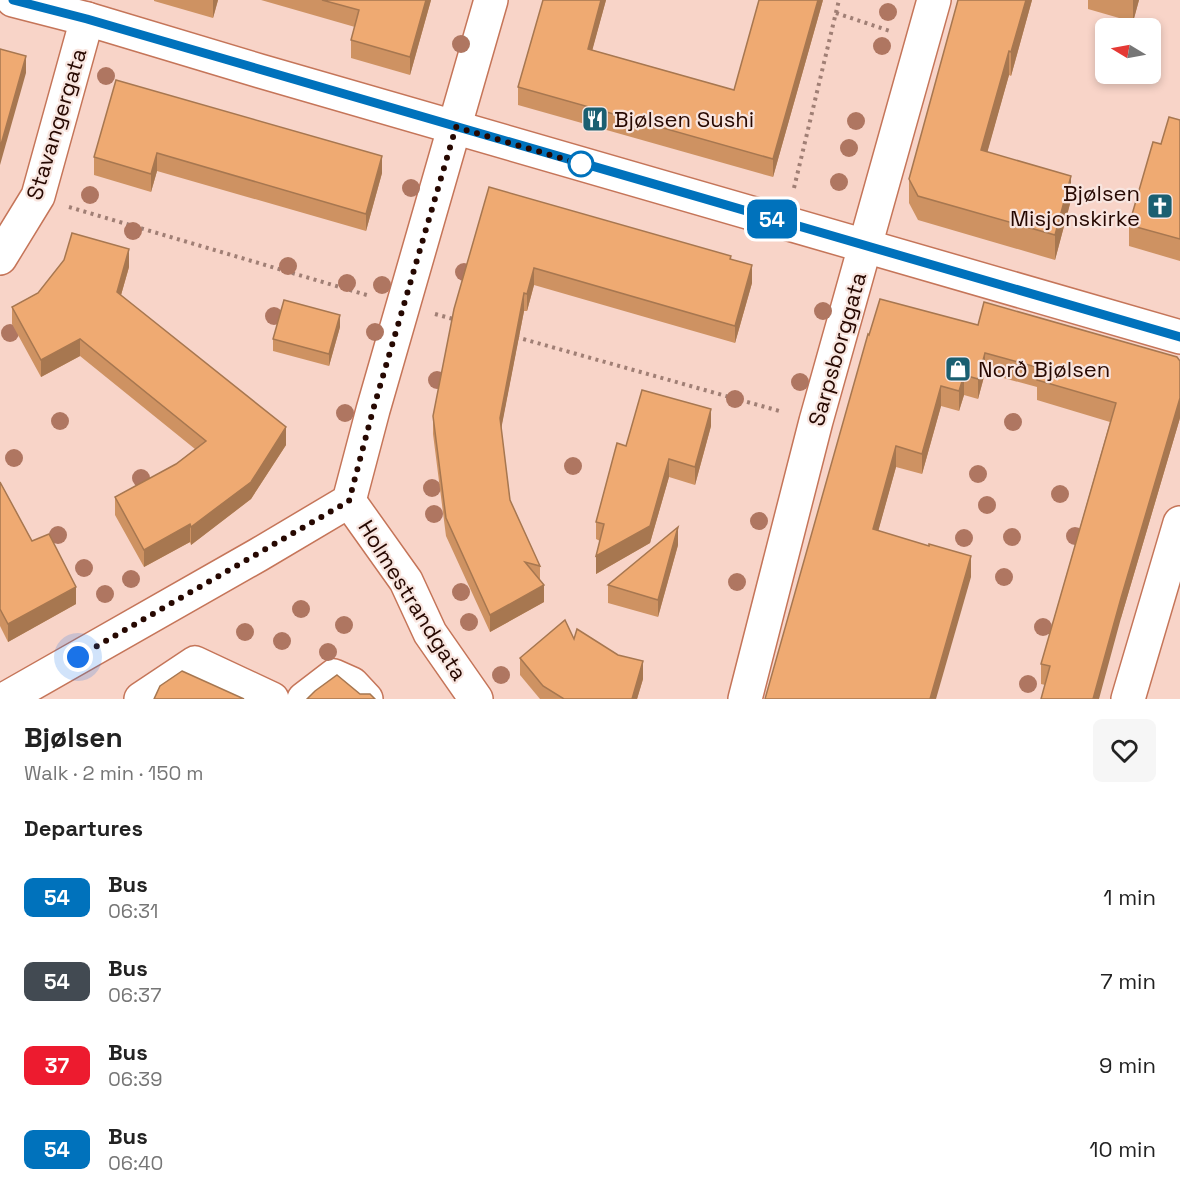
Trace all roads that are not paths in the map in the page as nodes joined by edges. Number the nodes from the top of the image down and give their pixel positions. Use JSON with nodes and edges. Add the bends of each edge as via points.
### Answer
{"nodes":[{"id":1,"x":13,"y":0,"type":"edge"},
{"id":2,"x":491,"y":0,"type":"edge"},
{"id":3,"x":934,"y":0,"type":"edge"},
{"id":4,"x":87,"y":19,"type":"junction"},
{"id":5,"x":456,"y":127,"type":"junction"},
{"id":6,"x":866,"y":246,"type":"junction"},
{"id":7,"x":0,"y":258,"type":"edge"},
{"id":8,"x":1180,"y":338,"type":"edge"},
{"id":9,"x":349,"y":501,"type":"junction"},
{"id":10,"x":1180,"y":523,"type":"edge"},
{"id":11,"x":4,"y":699,"type":"edge"},
{"id":12,"x":141,"y":699,"type":"edge"},
{"id":13,"x":272,"y":699,"type":"edge"},
{"id":14,"x":304,"y":699,"type":"edge"},
{"id":15,"x":366,"y":699,"type":"edge"},
{"id":16,"x":476,"y":699,"type":"edge"},
{"id":17,"x":745,"y":699,"type":"edge"},
{"id":18,"x":1128,"y":699,"type":"edge"}],
"edges":[{"from":1,"to":4,"type":"street"},
{"from":2,"to":5,"type":"street","name":"Holmestrandgata"},
{"from":3,"to":6,"type":"street","name":"Sarpsborggata"},
{"from":4,"to":5,"type":"street"},
{"from":4,"to":7,"type":"street","name":"Stavangergata","via":[[38,196]]},
{"from":5,"to":6,"type":"street"},
{"from":5,"to":9,"type":"street","name":"Holmestrandgata"},
{"from":6,"to":8,"type":"street"},
{"from":6,"to":17,"type":"street","name":"Sarpsborggata","via":[[816,421]]},
{"from":9,"to":11,"type":"street","name":"Holmestrandgata"},
{"from":9,"to":16,"type":"street","name":"Holmestrandgata","via":[[406,581],[430,633]]},
{"from":10,"to":18,"type":"street"},
{"from":12,"to":13,"type":"street","via":[[195,663]]},
{"from":14,"to":15,"type":"street","via":[[334,676],[352,684]]}]}
